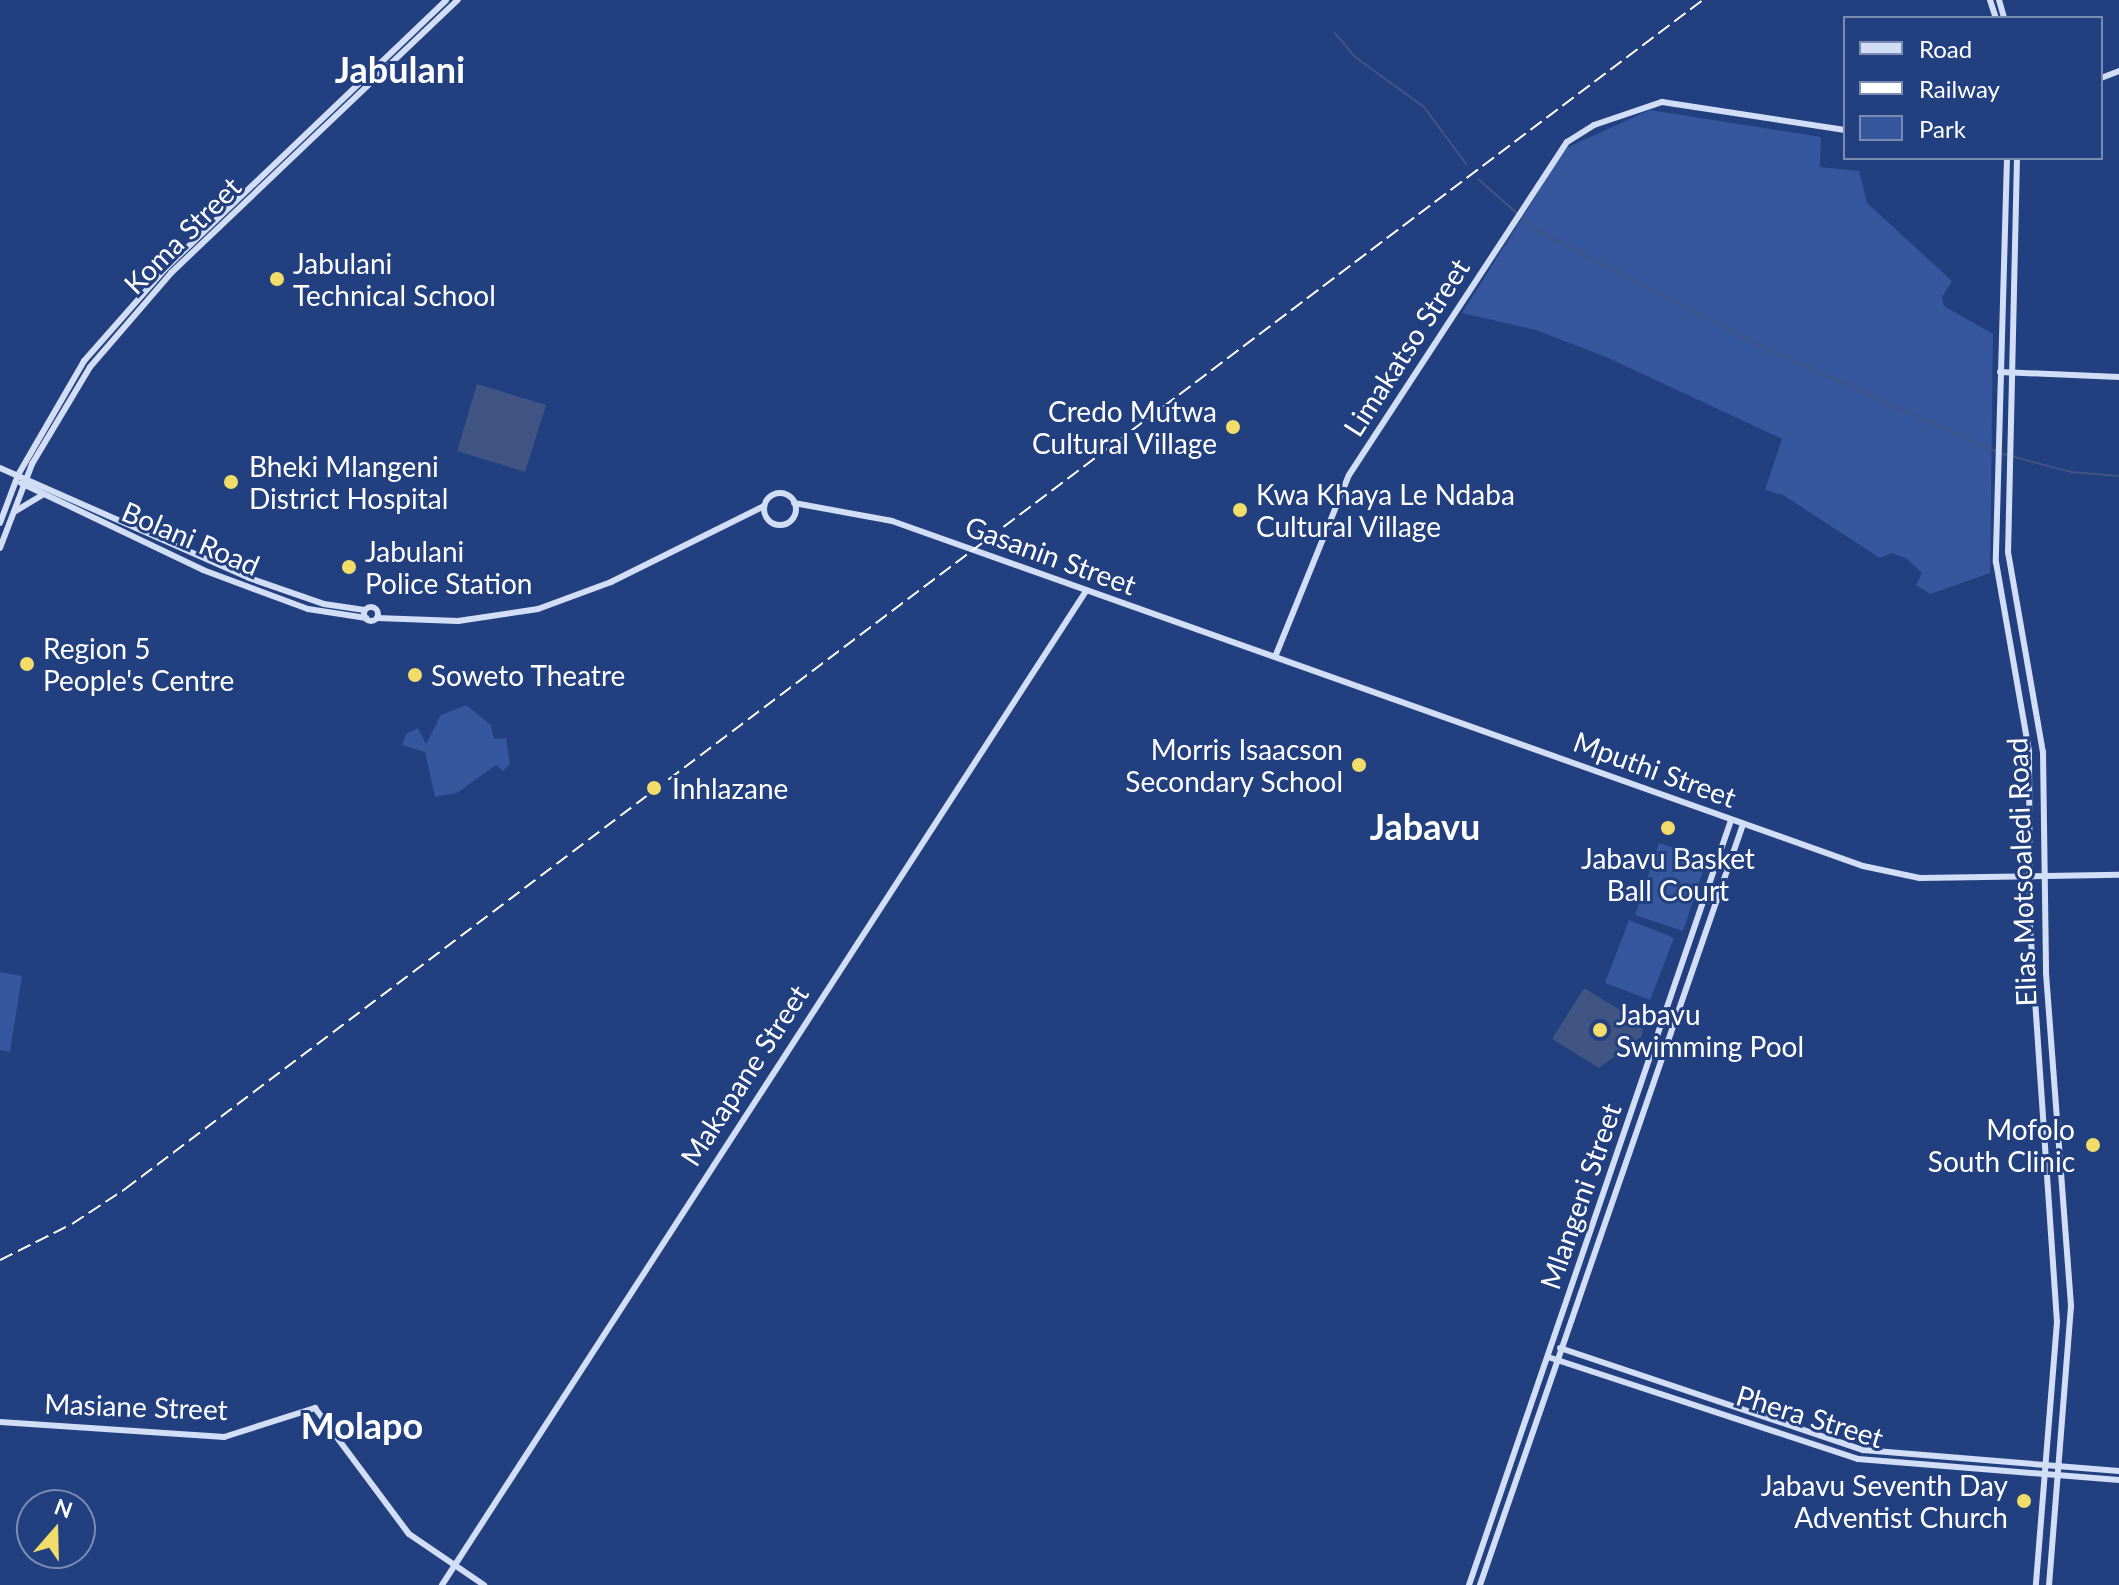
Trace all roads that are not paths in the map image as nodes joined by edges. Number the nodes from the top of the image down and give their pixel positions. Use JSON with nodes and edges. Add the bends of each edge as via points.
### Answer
{"nodes":[{"id":1,"x":446,"y":0,"type":"edge"},
{"id":2,"x":458,"y":0,"type":"edge"},
{"id":3,"x":1843,"y":130,"type":"edge"},
{"id":4,"x":2007,"y":160,"type":"edge"},
{"id":5,"x":2017,"y":160,"type":"edge"},
{"id":6,"x":2000,"y":372,"type":"junction"},
{"id":7,"x":2013,"y":374,"type":"junction"},
{"id":8,"x":2119,"y":377,"type":"edge"},
{"id":9,"x":0,"y":468,"type":"edge"},
{"id":10,"x":15,"y":475,"type":"junction"},
{"id":11,"x":25,"y":482,"type":"junction"},
{"id":12,"x":42,"y":495,"type":"junction"},
{"id":13,"x":794,"y":503,"type":"junction"},
{"id":14,"x":764,"y":506,"type":"junction"},
{"id":15,"x":810,"y":507,"type":"junction"},
{"id":16,"x":14,"y":512,"type":"junction"},
{"id":17,"x":795,"y":513,"type":"junction"},
{"id":18,"x":748,"y":515,"type":"junction"},
{"id":19,"x":765,"y":515,"type":"junction"},
{"id":20,"x":0,"y":523,"type":"edge"},
{"id":21,"x":0,"y":548,"type":"edge"},
{"id":22,"x":1086,"y":591,"type":"junction"},
{"id":23,"x":365,"y":614,"type":"junction"},
{"id":24,"x":378,"y":615,"type":"junction"},
{"id":25,"x":1275,"y":657,"type":"junction"},
{"id":26,"x":1731,"y":820,"type":"junction"},
{"id":27,"x":1743,"y":824,"type":"junction"},
{"id":28,"x":2119,"y":875,"type":"edge"},
{"id":29,"x":2030,"y":877,"type":"junction"},
{"id":30,"x":2043,"y":877,"type":"junction"},
{"id":31,"x":1561,"y":1348,"type":"junction"},
{"id":32,"x":1549,"y":1354,"type":"junction"},
{"id":33,"x":1558,"y":1358,"type":"junction"},
{"id":34,"x":0,"y":1422,"type":"edge"},
{"id":35,"x":2047,"y":1465,"type":"junction"},
{"id":36,"x":2059,"y":1467,"type":"junction"},
{"id":37,"x":2099,"y":1470,"type":"junction"},
{"id":38,"x":2119,"y":1471,"type":"edge"},
{"id":39,"x":2046,"y":1474,"type":"junction"},
{"id":40,"x":2058,"y":1475,"type":"junction"},
{"id":41,"x":2098,"y":1478,"type":"junction"},
{"id":42,"x":2119,"y":1480,"type":"edge"},
{"id":43,"x":2044,"y":1497,"type":"junction"},
{"id":44,"x":2056,"y":1498,"type":"junction"},
{"id":45,"x":454,"y":1566,"type":"junction"},
{"id":46,"x":442,"y":1585,"type":"edge"},
{"id":47,"x":484,"y":1585,"type":"edge"},
{"id":48,"x":1469,"y":1585,"type":"edge"},
{"id":49,"x":1480,"y":1585,"type":"edge"},
{"id":50,"x":2036,"y":1585,"type":"edge"},
{"id":51,"x":2049,"y":1585,"type":"edge"}],
"edges":[{"from":1,"to":10,"type":"street","name":"Koma Street","via":[[159,275],[74,373]]},
{"from":2,"to":11,"type":"street","name":"Koma Street","via":[[154,292],[78,382]]},
{"from":3,"to":25,"type":"street","name":"Limakatso Street","via":[[1662,102],[1634,108],[1567,142],[1349,475]]},
{"from":4,"to":6,"type":"street","name":"Elias Motsoaledi Road"},
{"from":5,"to":7,"type":"street","name":"Elias Motsoaledi Road"},
{"from":6,"to":7,"type":"street"},
{"from":6,"to":29,"type":"street","name":"Elias Motsoaledi Road","via":[[1996,575],[2029,752]]},
{"from":7,"to":8,"type":"street"},
{"from":7,"to":30,"type":"street","name":"Elias Motsoaledi Road","via":[[2010,575],[2043,752]]},
{"from":9,"to":10,"type":"street","name":"Bolani Road"},
{"from":10,"to":11,"type":"street","name":"Bolani Road"},
{"from":10,"to":20,"type":"street","name":"Koma Street"},
{"from":11,"to":12,"type":"street","name":"Bolani Road"},
{"from":11,"to":16,"type":"street","name":"Koma Street"},
{"from":11,"to":23,"type":"street","name":"Bolani Road","via":[[281,590]]},
{"from":12,"to":16,"type":"street"},
{"from":12,"to":23,"type":"street","name":"Bolani Road","via":[[268,595],[333,616]]},
{"from":13,"to":14,"type":"street","via":[[779,494]]},
{"from":13,"to":15,"type":"street","name":"Gasanin Street"},
{"from":13,"to":17,"type":"street"},
{"from":14,"to":18,"type":"street"},
{"from":14,"to":19,"type":"street"},
{"from":15,"to":17,"type":"street","name":"Gasanin Street"},
{"from":15,"to":22,"type":"street","name":"Gasanin Street","via":[[865,512]]},
{"from":16,"to":21,"type":"street","name":"Koma Street"},
{"from":17,"to":19,"type":"street","via":[[782,525]]},
{"from":18,"to":19,"type":"street"},
{"from":18,"to":24,"type":"street","via":[[555,604],[482,619]]},
{"from":22,"to":25,"type":"street","name":"Gasanin Street"},
{"from":22,"to":45,"type":"street","name":"Makapane Street"},
{"from":23,"to":24,"type":"street"},
{"from":23,"to":24,"type":"street","via":[[373,607]]},
{"from":25,"to":26,"type":"street","name":"Mputhi Street"},
{"from":26,"to":27,"type":"street","name":"Mputhi Street"},
{"from":26,"to":32,"type":"street","name":"Mlangeni Street"},
{"from":27,"to":29,"type":"street","name":"Mputhi Street","via":[[1899,876]]},
{"from":27,"to":31,"type":"street","name":"Mlangeni Street"},
{"from":28,"to":30,"type":"street","name":"Mputhi Street"},
{"from":29,"to":30,"type":"street","name":"Mputhi Street"},
{"from":29,"to":35,"type":"street","name":"Elias Motsoaledi Road","via":[[2035,1040],[2057,1322]]},
{"from":30,"to":36,"type":"street","name":"Elias Motsoaledi Road","via":[[2071,1306]]},
{"from":31,"to":32,"type":"street"},
{"from":31,"to":33,"type":"street","name":"Mlangeni Street"},
{"from":31,"to":35,"type":"street","name":"Phera Street","via":[[1863,1450]]},
{"from":32,"to":33,"type":"street","name":"Phera Street"},
{"from":32,"to":48,"type":"street","name":"Mlangeni Street"},
{"from":33,"to":39,"type":"street","name":"Phera Street","via":[[1858,1459]]},
{"from":33,"to":49,"type":"street","name":"Mlangeni Street"},
{"from":34,"to":45,"type":"street","name":"Masiane Street","via":[[224,1437],[315,1408],[409,1534]]},
{"from":35,"to":36,"type":"street","name":"Phera Street"},
{"from":35,"to":39,"type":"street","name":"Elias Motsoaledi Road"},
{"from":36,"to":37,"type":"street","name":"Phera Street"},
{"from":36,"to":40,"type":"street","name":"Elias Motsoaledi Road"},
{"from":37,"to":38,"type":"street","name":"Phera Street"},
{"from":37,"to":41,"type":"street"},
{"from":39,"to":40,"type":"street","name":"Phera Street"},
{"from":39,"to":43,"type":"street","name":"Elias Motsoaledi Road"},
{"from":40,"to":41,"type":"street","name":"Phera Street"},
{"from":40,"to":44,"type":"street","name":"Elias Motsoaledi Road"},
{"from":41,"to":42,"type":"street","name":"Phera Street"},
{"from":43,"to":44,"type":"street"},
{"from":43,"to":50,"type":"street","name":"Elias Motsoaledi Road"},
{"from":44,"to":51,"type":"street","name":"Elias Motsoaledi Road"},
{"from":45,"to":46,"type":"street","name":"Makapane Street"},
{"from":45,"to":47,"type":"street"}]}
